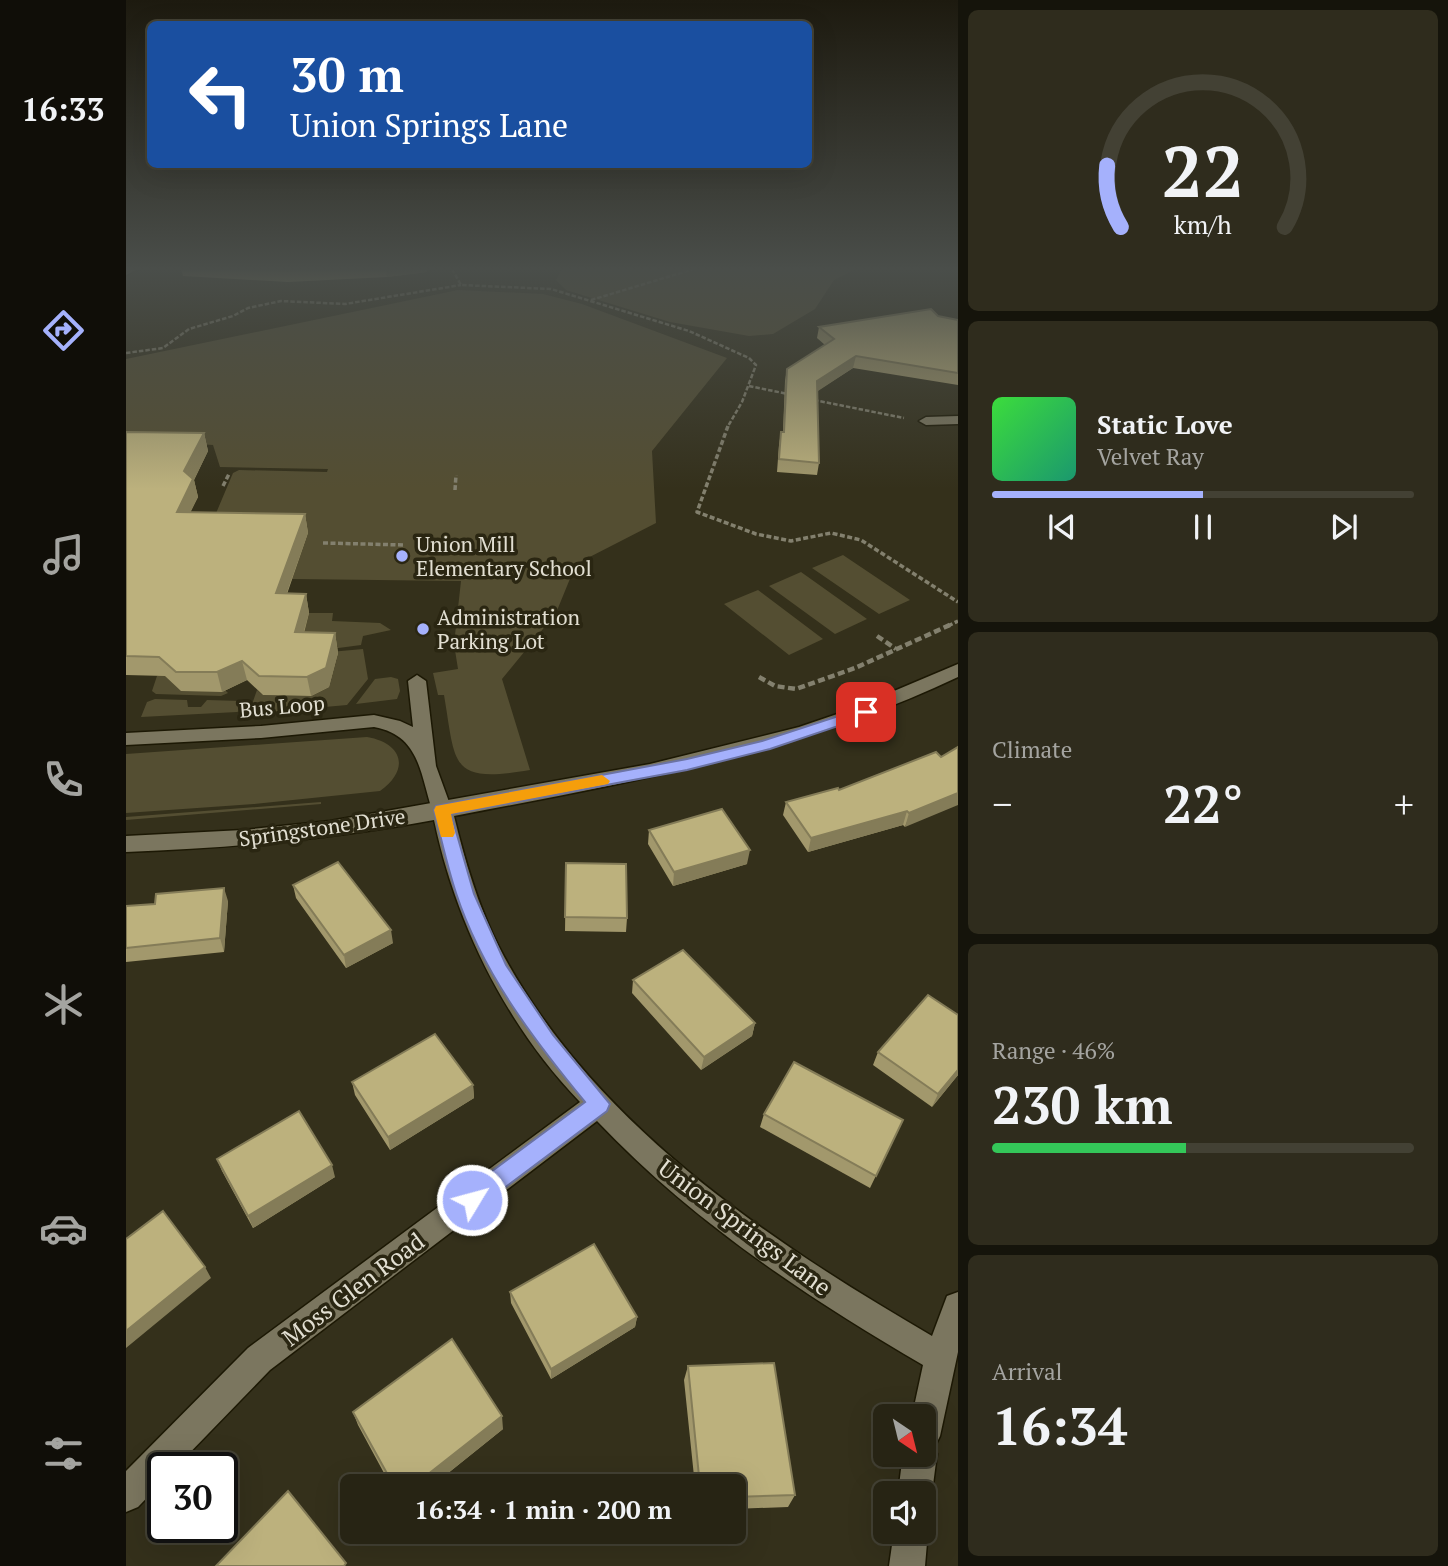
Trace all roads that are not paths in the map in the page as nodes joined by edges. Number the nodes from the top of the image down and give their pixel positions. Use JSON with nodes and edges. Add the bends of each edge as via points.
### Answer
{"nodes":[{"id":1,"x":926,"y":421,"type":"road end"},
{"id":2,"x":958,"y":421,"type":"edge"},
{"id":3,"x":958,"y":670,"type":"edge"},
{"id":4,"x":417,"y":681,"type":"dead end"},
{"id":5,"x":126,"y":739,"type":"edge"},
{"id":6,"x":426,"y":758,"type":"junction"},
{"id":7,"x":442,"y":810,"type":"junction"},
{"id":8,"x":126,"y":844,"type":"edge"},
{"id":9,"x":599,"y":1104,"type":"junction"},
{"id":10,"x":958,"y":1307,"type":"edge"},
{"id":11,"x":940,"y":1358,"type":"junction"},
{"id":12,"x":931,"y":1404,"type":"edge"},
{"id":13,"x":126,"y":1495,"type":"edge"},
{"id":14,"x":910,"y":1544,"type":"edge"},
{"id":15,"x":907,"y":1566,"type":"edge"}],
"edges":[{"from":1,"to":2,"type":"street"},
{"from":3,"to":7,"type":"street","name":"Springstone Drive","via":[[844,721],[765,746]]},
{"from":4,"to":6,"type":"lane"},
{"from":5,"to":6,"type":"lane","name":"Bus Loop","via":[[374,721],[411,733]]},
{"from":6,"to":7,"type":"lane"},
{"from":7,"to":8,"type":"street","name":"Springstone Drive","via":[[229,840]]},
{"from":7,"to":9,"type":"street","name":"Union Springs Lane","via":[[465,894],[499,969],[547,1041]]},
{"from":9,"to":11,"type":"street","name":"Union Springs Lane","via":[[639,1147],[720,1214],[866,1315]]},
{"from":9,"to":13,"type":"street","name":"Moss Glen Road","via":[[259,1359]]},
{"from":10,"to":11,"type":"street"},
{"from":11,"to":12,"type":"street"},
{"from":14,"to":15,"type":"street"}]}
